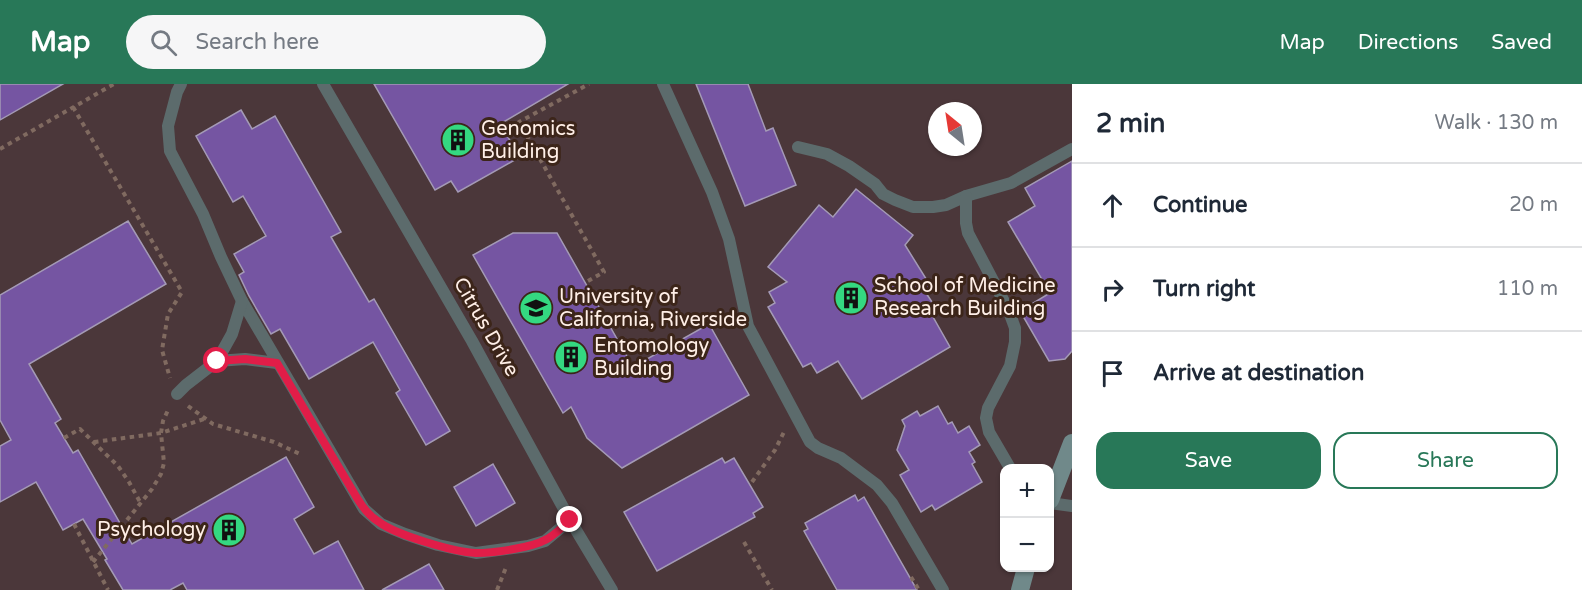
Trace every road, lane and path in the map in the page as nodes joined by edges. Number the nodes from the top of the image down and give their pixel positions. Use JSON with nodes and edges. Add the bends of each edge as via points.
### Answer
{"nodes":[{"id":1,"x":114,"y":84,"type":"edge"},
{"id":2,"x":181,"y":84,"type":"edge"},
{"id":3,"x":323,"y":84,"type":"edge"},
{"id":4,"x":589,"y":84,"type":"edge"},
{"id":5,"x":663,"y":84,"type":"edge"},
{"id":6,"x":73,"y":107,"type":"junction"},
{"id":7,"x":798,"y":147,"type":"dead end"},
{"id":8,"x":1072,"y":148,"type":"edge"},
{"id":9,"x":0,"y":149,"type":"edge"},
{"id":10,"x":966,"y":196,"type":"junction"},
{"id":11,"x":588,"y":281,"type":"dead end"},
{"id":12,"x":242,"y":301,"type":"junction"},
{"id":13,"x":217,"y":361,"type":"junction"},
{"id":14,"x":277,"y":363,"type":"junction"},
{"id":15,"x":177,"y":394,"type":"junction"},
{"id":16,"x":794,"y":411,"type":"junction"},
{"id":17,"x":205,"y":418,"type":"junction"},
{"id":18,"x":161,"y":433,"type":"junction"},
{"id":19,"x":64,"y":438,"type":"dead end"},
{"id":20,"x":94,"y":442,"type":"junction"},
{"id":21,"x":1072,"y":443,"type":"edge"},
{"id":22,"x":300,"y":454,"type":"dead end"},
{"id":23,"x":1008,"y":464,"type":"edge"},
{"id":24,"x":752,"y":482,"type":"dead end"},
{"id":25,"x":1054,"y":491,"type":"edge"},
{"id":26,"x":140,"y":502,"type":"junction"},
{"id":27,"x":1054,"y":503,"type":"edge"},
{"id":28,"x":1072,"y":506,"type":"edge"},
{"id":29,"x":570,"y":520,"type":"junction"},
{"id":30,"x":74,"y":524,"type":"dead end"},
{"id":31,"x":744,"y":542,"type":"dead end"},
{"id":32,"x":508,"y":550,"type":"junction"},
{"id":33,"x":93,"y":562,"type":"junction"},
{"id":34,"x":1025,"y":572,"type":"edge"},
{"id":35,"x":911,"y":577,"type":"dead end"},
{"id":36,"x":108,"y":590,"type":"edge"},
{"id":37,"x":497,"y":590,"type":"edge"},
{"id":38,"x":612,"y":590,"type":"edge"},
{"id":39,"x":772,"y":590,"type":"edge"},
{"id":40,"x":919,"y":590,"type":"edge"},
{"id":41,"x":943,"y":590,"type":"edge"},
{"id":42,"x":1020,"y":590,"type":"edge"}],
"edges":[{"from":1,"to":6,"type":"path"},
{"from":2,"to":12,"type":"lane","via":[[168,126],[170,151]]},
{"from":3,"to":29,"type":"lane","name":"Citrus Drive"},
{"from":4,"to":11,"type":"path","via":[[519,122],[604,272]]},
{"from":5,"to":16,"type":"lane","via":[[729,239],[748,326]]},
{"from":6,"to":9,"type":"path"},
{"from":6,"to":15,"type":"path","via":[[182,292],[168,314],[162,350]]},
{"from":7,"to":10,"type":"lane","via":[[827,154],[858,172],[883,194],[913,207],[946,205]]},
{"from":8,"to":10,"type":"lane","via":[[1011,183]]},
{"from":10,"to":23,"type":"lane","via":[[968,233],[1015,328],[1010,366],[986,418],[989,432]]},
{"from":12,"to":13,"type":"lane","via":[[232,334]]},
{"from":12,"to":14,"type":"lane"},
{"from":13,"to":14,"type":"lane"},
{"from":13,"to":15,"type":"lane"},
{"from":14,"to":32,"type":"lane","via":[[360,504],[381,524],[438,545],[476,553]]},
{"from":15,"to":17,"type":"path"},
{"from":15,"to":18,"type":"path"},
{"from":16,"to":24,"type":"path","via":[[775,450]]},
{"from":16,"to":41,"type":"lane","via":[[810,442],[841,458],[885,494]]},
{"from":17,"to":18,"type":"path"},
{"from":17,"to":22,"type":"path"},
{"from":18,"to":20,"type":"path"},
{"from":18,"to":26,"type":"path","via":[[161,474]]},
{"from":19,"to":20,"type":"path","via":[[80,429]]},
{"from":20,"to":26,"type":"path","via":[[118,466]]},
{"from":21,"to":25,"type":"street"},
{"from":26,"to":33,"type":"path"},
{"from":27,"to":28,"type":"lane"},
{"from":29,"to":32,"type":"lane","via":[[545,541]]},
{"from":29,"to":38,"type":"lane","name":"Citrus Drive"},
{"from":30,"to":33,"type":"path"},
{"from":31,"to":39,"type":"path"},
{"from":32,"to":37,"type":"path"},
{"from":33,"to":36,"type":"path"},
{"from":34,"to":42,"type":"street"},
{"from":35,"to":40,"type":"path"}]}
